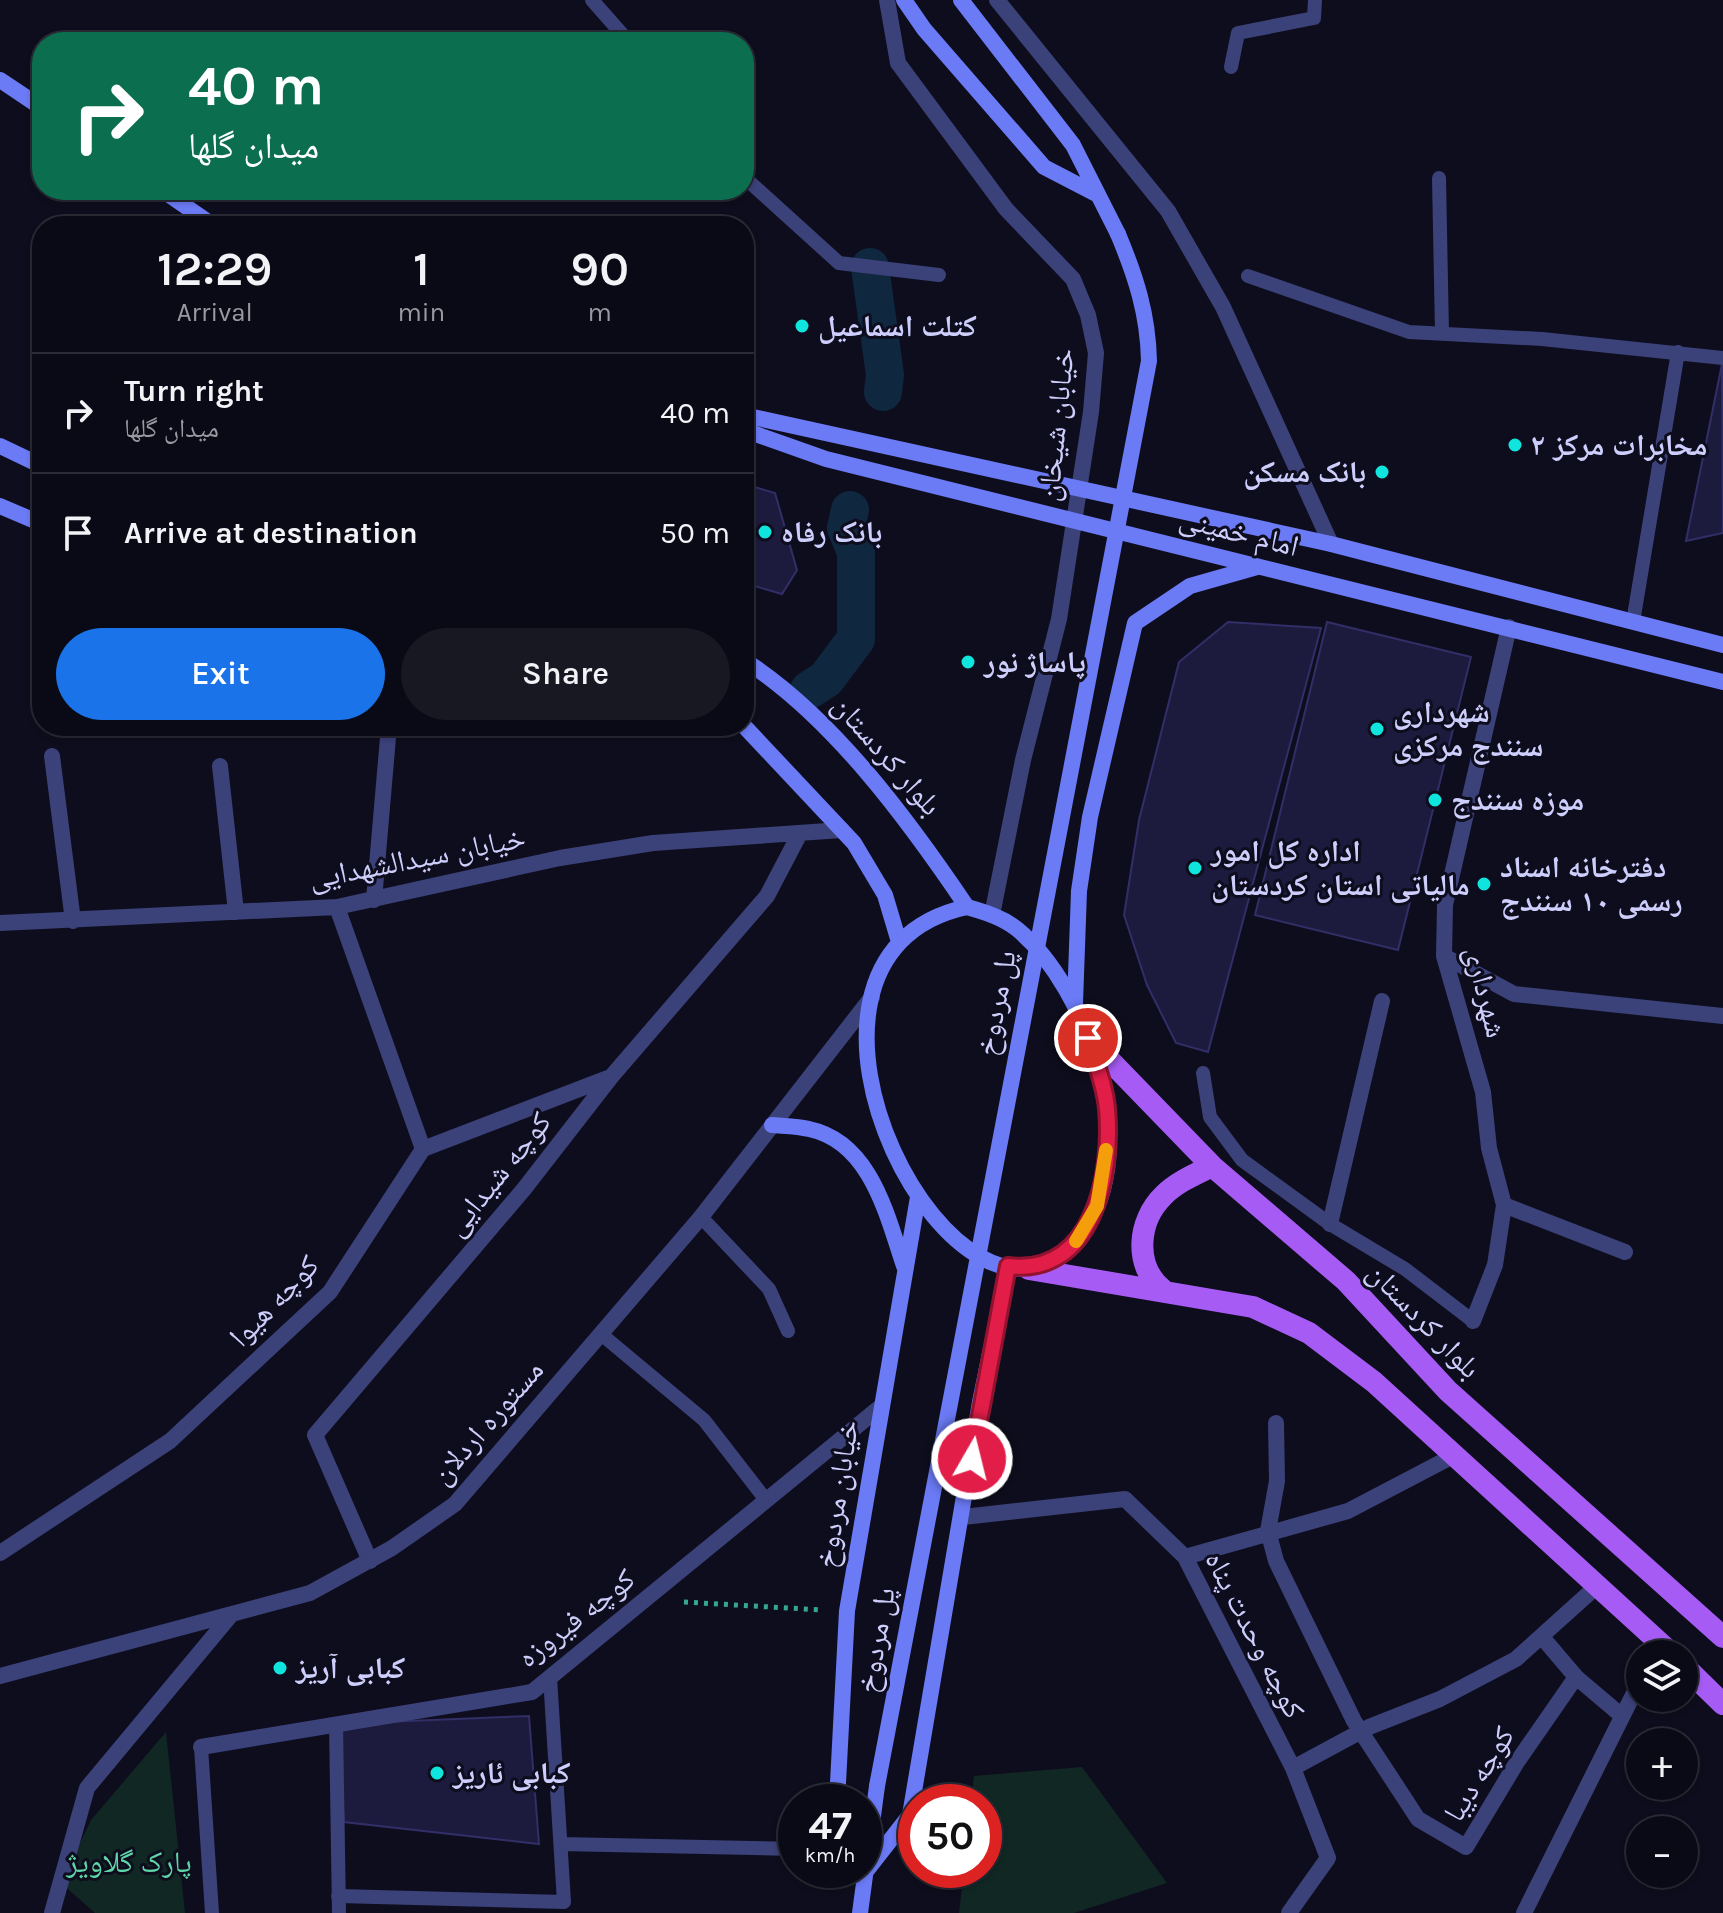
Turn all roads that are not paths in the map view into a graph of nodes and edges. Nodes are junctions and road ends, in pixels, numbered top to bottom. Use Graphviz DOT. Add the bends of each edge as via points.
graph roads {
  1 [pos="592,0"];
  2 [pos="887,0"];
  3 [pos="904,0"];
  4 [pos="961,0"];
  5 [pos="997,0"];
  6 [pos="1315,0"];
  7 [pos="620,32"];
  8 [pos="1231,67"];
  9 [pos="0,80"];
  10 [pos="32,101"];
  11 [pos="1439,178"];
  12 [pos="754,186"];
  13 [pos="1098,195"];
  14 [pos="176,200"];
  15 [pos="200,216"];
  16 [pos="939,275"];
  17 [pos="1248,276"];
  18 [pos="1442,333"];
  19 [pos="1678,352"];
  20 [pos="1723,358"];
  21 [pos="754,417"];
  22 [pos="754,434"];
  23 [pos="0,446"];
  24 [pos="32,461"];
  25 [pos="1079,488"];
  26 [pos="0,506"];
  27 [pos="32,520"];
  28 [pos="1074,520"];
  29 [pos="1331,544"];
  30 [pos="1259,566"];
  31 [pos="1633,622"];
  32 [pos="1509,627"];
  33 [pos="1723,645"];
  34 [pos="754,667"];
  35 [pos="1723,682"];
  36 [pos="388,736"];
  37 [pos="753,736"];
  38 [pos="52,756"];
  39 [pos="220,766"];
  40 [pos="842,830"];
  41 [pos="799,835"];
  42 [pos="374,900"];
  43 [pos="337,907"];
  44 [pos="967,907"];
  45 [pos="236,912"];
  46 [pos="992,915"];
  47 [pos="73,921"];
  48 [pos="0,923"];
  49 [pos="899,942"];
  50 [pos="1444,956"];
  51 [pos="872,997"];
  52 [pos="1382,1001"];
  53 [pos="1075,1003"];
  54 [pos="1723,1016"];
  55 [pos="1088,1038"];
  56 [pos="1203,1073"];
  57 [pos="611,1077"];
  58 [pos="772,1125"];
  59 [pos="423,1149"];
  60 [pos="1212,1166"];
  61 [pos="918,1197"];
  62 [pos="1504,1205"];
  63 [pos="701,1217"];
  64 [pos="1330,1224"];
  65 [pos="1625,1252"];
  66 [pos="1019,1267"];
  67 [pos="904,1268"];
  68 [pos="1162,1289"];
  69 [pos="1473,1321"];
  70 [pos="788,1331"];
  71 [pos="601,1334"];
  72 [pos="879,1408"];
  73 [pos="1276,1423"];
  74 [pos="1453,1456"];
  75 [pos="766,1500"];
  76 [pos="963,1517"];
  77 [pos="1268,1531"];
  78 [pos="0,1553"];
  79 [pos="1185,1557"];
  80 [pos="370,1561"];
  81 [pos="1597,1586"];
  82 [pos="231,1615"];
  83 [pos="1542,1637"];
  84 [pos="1723,1637"];
  85 [pos="1652,1640"];
  86 [pos="0,1676"];
  87 [pos="550,1677"];
  88 [pos="1576,1677"];
  89 [pos="1698,1680"];
  90 [pos="1723,1704"];
  91 [pos="1626,1708"];
  92 [pos="1622,1716"];
  93 [pos="336,1724"];
  94 [pos="1361,1732"];
  95 [pos="201,1747"];
  96 [pos="1293,1768"];
  97 [pos="838,1784"];
  98 [pos="877,1784"];
  99 [pos="561,1844"];
  100 [pos="882,1848"];
  101 [pos="778,1849"];
  102 [pos="861,1888"];
  103 [pos="338,1896"];
  104 [pos="52,1913"];
  105 [pos="212,1913"];
  106 [pos="339,1913"];
  107 [pos="860,1913"];
  108 [pos="1289,1913"];
  109 [pos="1524,1913"];
  1 -- 7 [label="lane"];
  2 -- 25 [label="street, خیابان شیخان" via="898,63 1006,209 1073,279 1088,315 1096,353"];
  3 -- 13 [label="main road" via="1044,167"];
  4 -- 13 [label="main road, پل مردوخ" via="1073,145"];
  5 -- 29 [label="street" via="1168,211 1223,307"];
  6 -- 8 [label="lane" via="1314,18 1238,33"];
  9 -- 10 [label="main road"];
  11 -- 18 [label="lane"];
  12 -- 16 [label="lane" via="839,263"];
  13 -- 98 [label="main road, پل مردوخ, bridge" via="1141,292 1149,361"];
  14 -- 15 [label="main road"];
  17 -- 18 [label="lane" via="1409,332"];
  18 -- 19 [label="lane"];
  19 -- 20 [label="lane"];
  19 -- 31 [label="lane"];
  21 -- 25 [label="main road, امام خمینی"];
  22 -- 28 [label="main road, امام خمینی" via="826,459"];
  23 -- 24 [label="main road"];
  25 -- 28 [label="street, خیابان شیخان"];
  25 -- 29 [label="main road, امام خمینی"];
  26 -- 27 [label="main road"];
  28 -- 30 [label="main road, امام خمینی"];
  28 -- 46 [label="street, خیابان شیخان" via="1059,619"];
  29 -- 31 [label="main road, امام خمینی"];
  30 -- 32 [label="main road, امام خمینی"];
  30 -- 53 [label="main road" via="1190,586 1135,623 1090,817 1079,891"];
  31 -- 33 [label="main road, امام خمینی"];
  32 -- 35 [label="main road, امام خمینی"];
  32 -- 50 [label="street, شهرداری" via="1445,905"];
  34 -- 44 [label="main road, بلوار کردستان" via="794,695 910,822"];
  36 -- 42 [label="street"];
  37 -- 40 [label="main road"];
  38 -- 47 [label="street"];
  39 -- 45 [label="street"];
  40 -- 41 [label="street, خیابان سیدالشهدایی"];
  40 -- 49 [label="main road" via="885,895"];
  41 -- 42 [label="street, خیابان سیدالشهدایی" via="653,843"];
  41 -- 57 [label="street, کوچه شیدایی" via="767,896"];
  42 -- 43 [label="street, خیابان سیدالشهدایی"];
  43 -- 45 [label="street, خیابان سیدالشهدایی"];
  43 -- 59 [label="street"];
  44 -- 46 [label="main road"];
  44 -- 49 [label="main road" via="928,918"];
  45 -- 47 [label="street, خیابان سیدالشهدایی"];
  46 -- 53 [label="main road" via="1037,950"];
  47 -- 48 [label="street, خیابان سیدالشهدایی"];
  49 -- 51 [label="main road"];
  50 -- 54 [label="street" via="1514,994"];
  50 -- 62 [label="street, شهرداری" via="1483,1092 1489,1148"];
  51 -- 58 [label="street, مستوره اردلان"];
  51 -- 61 [label="main road" via="868,1057 876,1100 900,1170"];
  52 -- 64 [label="street"];
  53 -- 55 [label="main road"];
  55 -- 60 [label="main road, بلوار کردستان"];
  55 -- 66 [label="main road" via="1107,1108 1097,1206 1068,1250 1049,1262"];
  56 -- 64 [label="lane" via="1210,1117 1242,1160"];
  57 -- 59 [label="street"];
  57 -- 80 [label="street, کوچه شیدایی" via="524,1189 315,1435"];
  58 -- 63 [label="street, مستوره اردلان"];
  58 -- 67 [label="main road" via="811,1129 845,1147 866,1169"];
  59 -- 78 [label="street, کوچه هیوا" via="330,1292 170,1441"];
  60 -- 68 [label="main road" via="1163,1196 1150,1214 1143,1257 1149,1278"];
  60 -- 84 [label="main road, بلوار کردستان" via="1346,1281 1448,1391"];
  61 -- 66 [label="main road" via="960,1246 982,1260"];
  61 -- 67 [label="main road, خیابان مردوخ"];
  62 -- 65 [label="street"];
  62 -- 69 [label="street, شهرداری" via="1495,1265"];
  63 -- 70 [label="lane" via="769,1289"];
  63 -- 71 [label="street, مستوره اردلان"];
  64 -- 69 [label="lane" via="1405,1269"];
  66 -- 68 [label="main road"];
  66 -- 76 [label="main road" via="980,1402"];
  67 -- 72 [label="main road, خیابان مردوخ"];
  68 -- 74 [label="main road" via="1253,1307 1309,1333 1374,1382"];
  71 -- 75 [label="lane" via="704,1420"];
  71 -- 80 [label="street, مستوره اردلان" via="455,1504"];
  72 -- 75 [label="street, کوچه فیروزه"];
  72 -- 97 [label="main road, خیابان مردوخ" via="847,1611"];
  73 -- 77 [label="street" via="1277,1481"];
  74 -- 77 [label="street" via="1348,1511"];
  74 -- 81 [label="main road"];
  75 -- 87 [label="street, کوچه فیروزه"];
  76 -- 79 [label="street, کوچه وحدت پناه" via="1125,1499"];
  76 -- 100 [label="main road" via="910,1815"];
  77 -- 79 [label="street"];
  77 -- 94 [label="street" via="1276,1561"];
  79 -- 96 [label="street, کوچه وحدت پناه"];
  80 -- 82 [label="street, مستوره اردلان" via="310,1593"];
  81 -- 83 [label="street"];
  81 -- 85 [label="main road"];
  82 -- 86 [label="street, مستوره اردلان"];
  82 -- 104 [label="street" via="87,1788"];
  83 -- 88 [label="street"];
  83 -- 94 [label="street" via="1516,1659 1440,1699"];
  87 -- 93 [label="street, کوچه فیروزه" via="532,1692"];
  87 -- 99 [label="lane"];
  88 -- 92 [label="street"];
  88 -- 94 [label="street, کوچه دیبا" via="1466,1847 1418,1819"];
  89 -- 90 [label="main road"];
  91 -- 92 [label="street"];
  92 -- 109 [label="street"];
  93 -- 95 [label="street, کوچه فیروزه"];
  93 -- 103 [label="lane"];
  94 -- 96 [label="street"];
  95 -- 105 [label="lane"];
  96 -- 108 [label="street, کوچه وحدت پناه" via="1328,1858"];
  99 -- 101 [label="lane"];
  99 -- 103 [label="lane" via="564,1902"];
  102 -- 107 [label="main road, پل مردوخ"];
  103 -- 106 [label="lane"];
}
